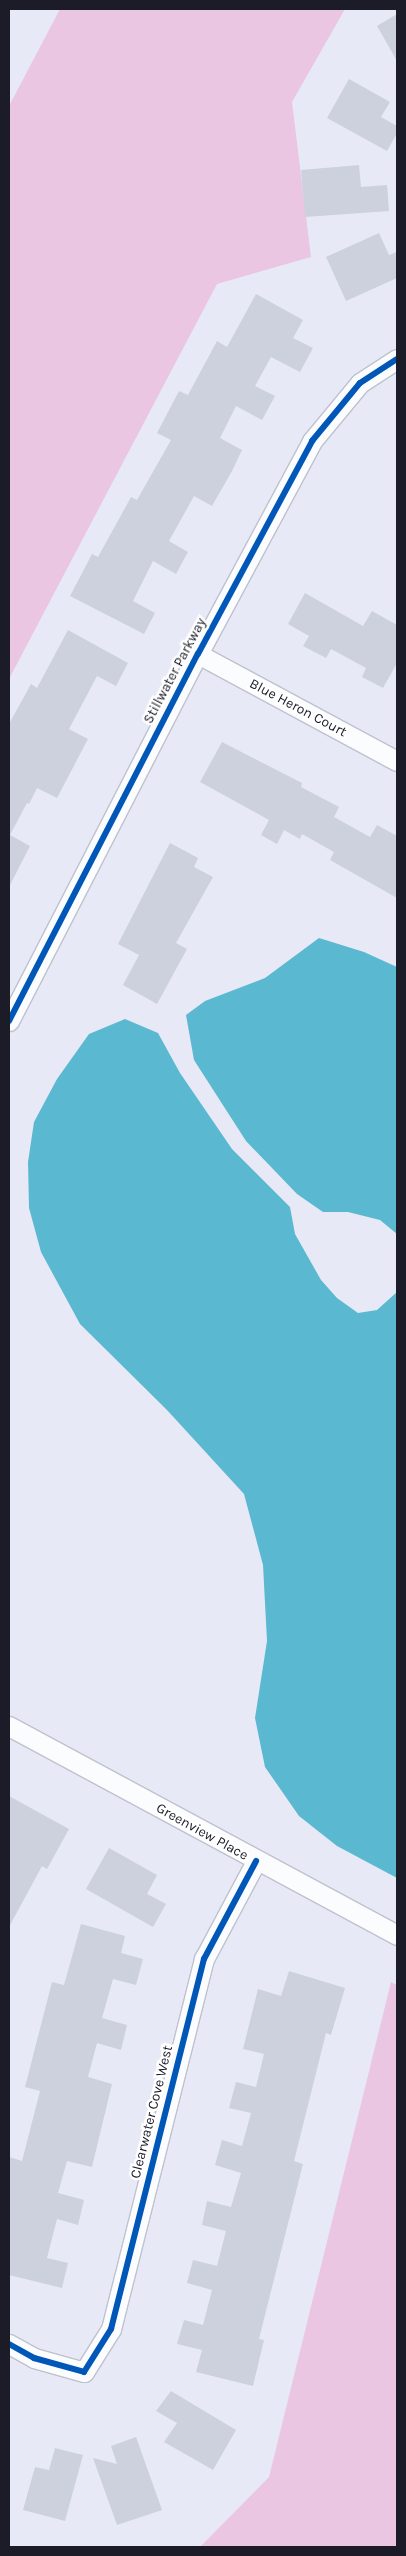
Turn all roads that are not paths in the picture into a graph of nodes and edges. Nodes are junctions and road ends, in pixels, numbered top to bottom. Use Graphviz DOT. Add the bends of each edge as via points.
graph roads {
  1 [pos="397,359"];
  2 [pos="198,654"];
  3 [pos="397,761"];
  4 [pos="9,1021"];
  5 [pos="9,1726"];
  6 [pos="256,1861"];
  7 [pos="397,1935"];
  8 [pos="9,2344"];
  1 -- 2 [label="street, Stillwater Parkway" via="360,383 312,442"];
  2 -- 3 [label="street, Blue Heron Court"];
  2 -- 4 [label="street, Stillwater Parkway"];
  5 -- 6 [label="street, Greenview Place"];
  6 -- 7 [label="street, Greenview Place"];
  6 -- 8 [label="street, Clearwater Cove West" via="204,1959 111,2329 84,2372 34,2358"];
}
